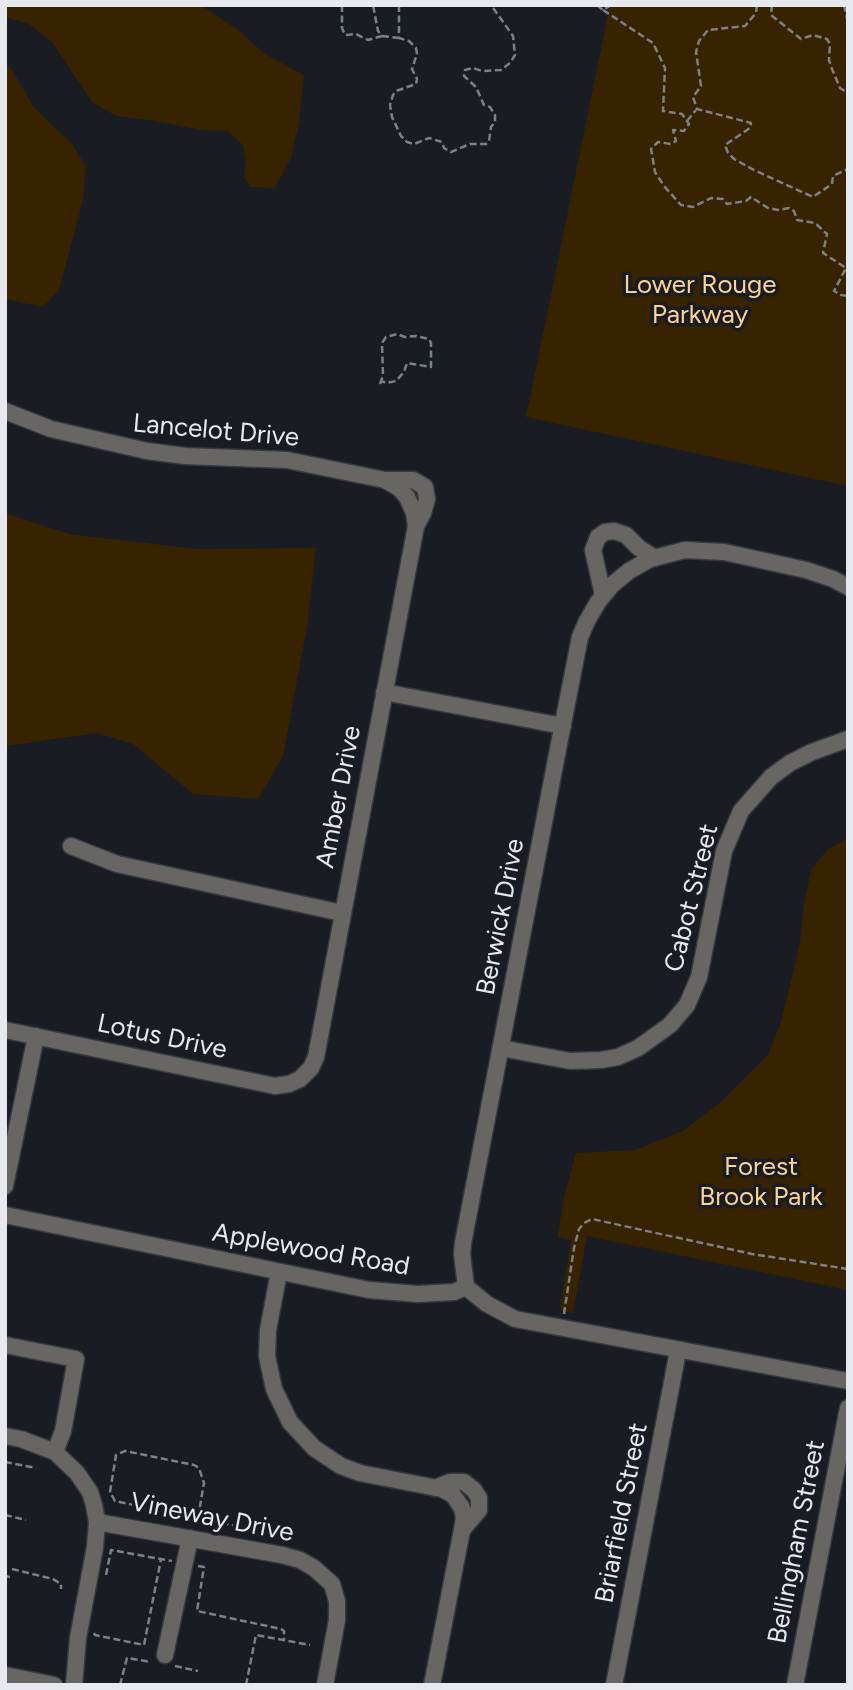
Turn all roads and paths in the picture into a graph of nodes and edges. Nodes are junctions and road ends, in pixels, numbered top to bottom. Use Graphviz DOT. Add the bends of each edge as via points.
graph roads {
  1 [pos="342,5"];
  2 [pos="373,5"];
  3 [pos="399,5"];
  4 [pos="491,5"];
  5 [pos="597,5"];
  6 [pos="611,5"];
  7 [pos="757,5"];
  8 [pos="772,5"];
  9 [pos="844,5"];
  10 [pos="603,10"];
  11 [pos="848,23"];
  12 [pos="382,36"];
  13 [pos="399,38"];
  14 [pos="848,93"];
  15 [pos="697,109"];
  16 [pos="687,121"];
  17 [pos="848,169"];
  18 [pos="848,296"];
  19 [pos="380,383"];
  20 [pos="5,411"];
  21 [pos="385,480"];
  22 [pos="425,487"];
  23 [pos="409,500"];
  24 [pos="416,526"];
  25 [pos="655,558"];
  26 [pos="848,587"];
  27 [pos="603,595"];
  28 [pos="384,692"];
  29 [pos="563,726"];
  30 [pos="848,739"];
  31 [pos="71,846"];
  32 [pos="342,913"];
  33 [pos="5,1030"];
  34 [pos="36,1036"];
  35 [pos="501,1048"];
  36 [pos="306,1074"];
  37 [pos="5,1186"];
  38 [pos="5,1215"];
  39 [pos="848,1269"];
  40 [pos="279,1272"];
  41 [pos="466,1287"];
  42 [pos="563,1321"];
  43 [pos="5,1345"];
  44 [pos="678,1350"];
  45 [pos="848,1381"];
  46 [pos="848,1408"];
  47 [pos="5,1436"];
  48 [pos="55,1452"];
  49 [pos="5,1462"];
  50 [pos="36,1468"];
  51 [pos="5,1515"];
  52 [pos="198,1518"];
  53 [pos="26,1520"];
  54 [pos="97,1522"];
  55 [pos="256,1530"];
  56 [pos="190,1538"];
  57 [pos="161,1559"];
  58 [pos="175,1562"];
  59 [pos="189,1564"];
  60 [pos="12,1569"];
  61 [pos="5,1576"];
  62 [pos="10,1577"];
  63 [pos="104,1586"];
  64 [pos="61,1588"];
  65 [pos="94,1633"];
  66 [pos="284,1640"];
  67 [pos="310,1645"];
  68 [pos="164,1661"];
  69 [pos="198,1671"];
  70 [pos="5,1675"];
  71 [pos="54,1685"];
  72 [pos="74,1685"];
  73 [pos="120,1685"];
  74 [pos="246,1685"];
  75 [pos="325,1685"];
  76 [pos="432,1685"];
  77 [pos="614,1685"];
  78 [pos="795,1685"];
  1 -- 12 [label="path" via="345,35 368,40"];
  2 -- 12 [label="path"];
  3 -- 13 [label="path"];
  4 -- 13 [label="path" via="515,45 510,64 501,71 468,68 464,72 495,115 486,144 470,144 451,152 442,142 429,138 414,144 401,136 390,105 396,91 416,84 412,69 417,54 412,43"];
  5 -- 10 [label="path"];
  6 -- 10 [label="path"];
  7 -- 15 [label="path" via="745,26 708,30 699,41 701,86 693,97"];
  8 -- 14 [label="path" via="771,15 801,39 813,35 827,39 831,69 840,88"];
  9 -- 11 [label="path"];
  10 -- 16 [label="path" via="653,43 665,68 663,111 682,114"];
  12 -- 13 [label="path"];
  15 -- 16 [label="path"];
  15 -- 17 [label="path" via="751,123 725,145 728,153 813,197 832,184 833,176"];
  16 -- 18 [label="path" via="684,131 673,130 676,141 658,142 651,149 654,172 681,205 693,207 711,198 723,198 727,204 751,197 768,208 789,208 797,220 816,223 827,234 823,253 846,268 834,291"];
  19 -- 19 [label="path" via="386,337 429,339 430,367 407,363 396,381"];
  20 -- 21 [label="street, Lancelot Drive" via="51,429 147,452 287,460"];
  21 -- 22 [label="street, Lancelot Drive" via="413,480"];
  21 -- 23 [label="street, Lancelot Drive"];
  22 -- 24 [label="street, Amber Drive" via="424,513"];
  23 -- 24 [label="street, Amber Drive"];
  24 -- 28 [label="street, Amber Drive"];
  25 -- 26 [label="street, Berwick Drive" via="685,550 724,552 806,570"];
  25 -- 27 [label="street, Berwick Drive" via="629,571"];
  25 -- 27 [label="street" via="626,535 605,531 593,550"];
  27 -- 29 [label="street, Berwick Drive" via="580,637"];
  28 -- 29 [label="street"];
  28 -- 32 [label="street, Amber Drive"];
  29 -- 35 [label="street, Berwick Drive"];
  30 -- 35 [label="street, Cabot Street" via="790,763 741,811 724,851 699,977 687,1005 670,1026 638,1048 601,1060 570,1061"];
  31 -- 32 [label="street" via="117,864"];
  32 -- 36 [label="street, Amber Drive" via="316,1057"];
  33 -- 34 [label="street, Lotus Drive"];
  34 -- 36 [label="street, Lotus Drive" via="275,1086"];
  34 -- 37 [label="street"];
  35 -- 41 [label="street, Berwick Drive" via="463,1243"];
  38 -- 40 [label="street, Applewood Road"];
  39 -- 42 [label="path" via="752,1254 592,1219 579,1228"];
  40 -- 41 [label="street, Applewood Road" via="394,1293 435,1294"];
  40 -- 76 [label="street" via="267,1356 274,1389 290,1422 314,1448 341,1466 446,1491 458,1501 464,1518"];
  41 -- 44 [label="street" via="515,1319"];
  43 -- 48 [label="street" via="76,1359"];
  44 -- 45 [label="street"];
  44 -- 77 [label="street, Briarfield Street"];
  46 -- 78 [label="street, Bellingham Street"];
  47 -- 48 [label="street"];
  48 -- 54 [label="street" via="90,1492"];
  49 -- 50 [label="path"];
  51 -- 53 [label="path"];
  52 -- 52 [label="path" via="115,1501 110,1492 116,1455 125,1451 199,1468 204,1483"];
  52 -- 55 [label="path"];
  54 -- 56 [label="street, Vineway Drive"];
  54 -- 72 [label="street"];
  56 -- 68 [label="street"];
  56 -- 75 [label="street, Vineway Drive" via="300,1560 325,1576 335,1593 337,1620"];
  57 -- 58 [label="path"];
  57 -- 63 [label="path" via="111,1550"];
  57 -- 65 [label="path" via="144,1645"];
  59 -- 66 [label="path" via="204,1567 197,1611 281,1629"];
  60 -- 64 [label="path" via="53,1579"];
  61 -- 62 [label="path"];
  66 -- 67 [label="path"];
  66 -- 74 [label="path" via="256,1635"];
  68 -- 69 [label="path"];
  68 -- 73 [label="path" via="127,1658"];
  70 -- 71 [label="street"];
}
